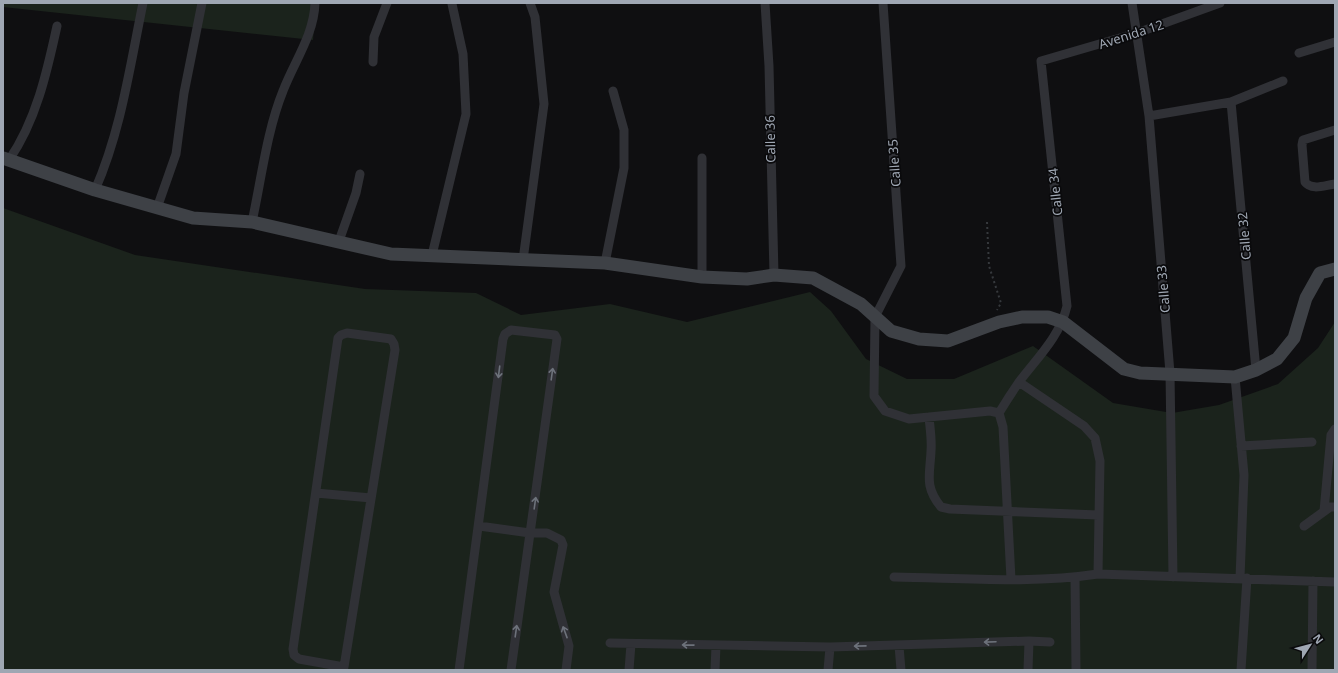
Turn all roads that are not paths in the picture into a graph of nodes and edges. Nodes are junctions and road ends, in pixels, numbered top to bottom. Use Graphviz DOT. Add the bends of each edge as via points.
graph roads {
  1 [pos="143,3"];
  2 [pos="202,3"];
  3 [pos="316,3"];
  4 [pos="387,3"];
  5 [pos="530,3"];
  6 [pos="765,3"];
  7 [pos="883,3"];
  8 [pos="1132,3"];
  9 [pos="1220,3"];
  10 [pos="452,4"];
  11 [pos="57,26"];
  12 [pos="1137,33"];
  13 [pos="1335,42"];
  14 [pos="1299,53"];
  15 [pos="1041,61"];
  16 [pos="373,62"];
  17 [pos="1283,81"];
  18 [pos="613,92"];
  19 [pos="1231,102"];
  20 [pos="1149,116"];
  21 [pos="1335,130"];
  22 [pos="702,158"];
  23 [pos="6,159"];
  24 [pos="360,174"];
  25 [pos="1335,184"];
  26 [pos="95,190"];
  27 [pos="157,208"];
  28 [pos="252,222"];
  29 [pos="339,241"];
  30 [pos="432,255"];
  31 [pos="523,260"];
  32 [pos="605,263"];
  33 [pos="1335,269"];
  34 [pos="774,275"];
  35 [pos="702,276"];
  36 [pos="875,317"];
  37 [pos="1063,322"];
  38 [pos="1256,370"];
  39 [pos="1170,373"];
  40 [pos="1235,377"];
  41 [pos="1019,382"];
  42 [pos="999,413"];
  43 [pos="929,417"];
  44 [pos="1335,429"];
  45 [pos="1312,442"];
  46 [pos="1241,446"];
  47 [pos="316,493"];
  48 [pos="371,498"];
  49 [pos="1335,507"];
  50 [pos="1324,511"];
  51 [pos="1008,512"];
  52 [pos="1098,515"];
  53 [pos="479,526"];
  54 [pos="1304,526"];
  55 [pos="530,533"];
  56 [pos="1098,574"];
  57 [pos="894,577"];
  58 [pos="1074,577"];
  59 [pos="1173,577"];
  60 [pos="1011,578"];
  61 [pos="1244,578"];
  62 [pos="1313,581"];
  63 [pos="1335,582"];
  64 [pos="1029,641"];
  65 [pos="1050,642"];
  66 [pos="610,643"];
  67 [pos="631,644"];
  68 [pos="716,645"];
  69 [pos="899,646"];
  70 [pos="830,647"];
  71 [pos="343,668"];
  72 [pos="459,670"];
  73 [pos="511,670"];
  74 [pos="566,670"];
  75 [pos="629,670"];
  76 [pos="715,670"];
  77 [pos="828,670"];
  78 [pos="901,670"];
  79 [pos="1028,670"];
  80 [pos="1076,670"];
  81 [pos="1241,670"];
  82 [pos="1312,670"];
  1 -- 26 [label="street" via="118,125"];
  2 -- 27 [label="street" via="184,93 176,154"];
  3 -- 28 [label="street" via="315,14 302,52 277,109"];
  4 -- 16 [label="street" via="374,36"];
  5 -- 31 [label="street" via="535,17 544,104"];
  6 -- 34 [label="street, Calle 36"];
  7 -- 36 [label="street, Calle 35" via="901,266"];
  8 -- 12 [label="street, Calle 33"];
  9 -- 12 [label="street, Avenida 12"];
  10 -- 30 [label="street" via="463,54 466,114"];
  11 -- 23 [label="street" via="46,77 34,111"];
  12 -- 15 [label="street, Avenida 12"];
  12 -- 20 [label="street, Calle 33"];
  13 -- 14 [label="street"];
  15 -- 37 [label="street, Calle 34" via="1067,306"];
  17 -- 19 [label="street"];
  18 -- 32 [label="street" via="624,130 624,168"];
  19 -- 20 [label="street"];
  19 -- 38 [label="street, Calle 32"];
  20 -- 39 [label="street, Calle 33"];
  21 -- 25 [label="street" via="1303,140 1302,144 1305,182 1308,186"];
  22 -- 35 [label="street"];
  23 -- 26 [label="street"];
  24 -- 29 [label="street" via="356,194"];
  26 -- 27 [label="street"];
  27 -- 28 [label="street" via="193,218"];
  28 -- 29 [label="street"];
  29 -- 30 [label="street" via="391,254"];
  30 -- 31 [label="street"];
  31 -- 32 [label="street"];
  32 -- 35 [label="street"];
  33 -- 38 [label="street" via="1320,273 1306,298 1294,338 1277,359"];
  34 -- 35 [label="street" via="747,279"];
  34 -- 36 [label="street" via="813,278 861,304"];
  36 -- 37 [label="street" via="891,331 919,339 948,341 999,322 1022,317 1048,317"];
  36 -- 43 [label="street" via="874,396 885,411 909,419"];
  37 -- 39 [label="street" via="1124,369 1140,374"];
  37 -- 41 [label="street" via="1044,352"];
  38 -- 40 [label="street"];
  39 -- 40 [label="street"];
  39 -- 59 [label="street, Calle 33"];
  40 -- 46 [label="street"];
  41 -- 42 [label="street"];
  41 -- 52 [label="street" via="1084,426 1094,438 1100,461"];
  42 -- 43 [label="street" via="990,411"];
  42 -- 51 [label="street" via="1003,427"];
  43 -- 51 [label="street" via="932,450 928,478 931,490 941,507"];
  44 -- 50 [label="street" via="1331,435"];
  45 -- 46 [label="street"];
  46 -- 61 [label="street" via="1244,475"];
  47 -- 48 [label="street"];
  47 -- 48 [label="street" via="338,338 347,333 390,339 395,350"];
  47 -- 71 [label="street" via="292,649 299,659"];
  48 -- 71 [label="street"];
  49 -- 50 [label="street"];
  50 -- 54 [label="street"];
  51 -- 52 [label="street"];
  51 -- 60 [label="street"];
  52 -- 56 [label="street"];
  53 -- 55 [label="street"];
  55 -- 53 [label="street, one-way" via="557,339 555,335 511,330 505,334"];
  53 -- 72 [label="street"];
  73 -- 55 [label="street, one-way"];
  74 -- 55 [label="street, one-way" via="569,646 554,592 563,545 556,536"];
  56 -- 58 [label="street"];
  56 -- 59 [label="street"];
  57 -- 60 [label="street"];
  58 -- 60 [label="street"];
  58 -- 80 [label="street"];
  59 -- 61 [label="street"];
  61 -- 62 [label="street"];
  61 -- 81 [label="street"];
  62 -- 63 [label="street"];
  62 -- 82 [label="street"];
  64 -- 65 [label="street"];
  64 -- 69 [label="street, one-way"];
  64 -- 79 [label="street"];
  66 -- 67 [label="street"];
  68 -- 67 [label="street, one-way"];
  67 -- 75 [label="street"];
  68 -- 70 [label="street"];
  68 -- 76 [label="street"];
  69 -- 70 [label="street, one-way"];
  69 -- 78 [label="street"];
  70 -- 77 [label="street"];
}
